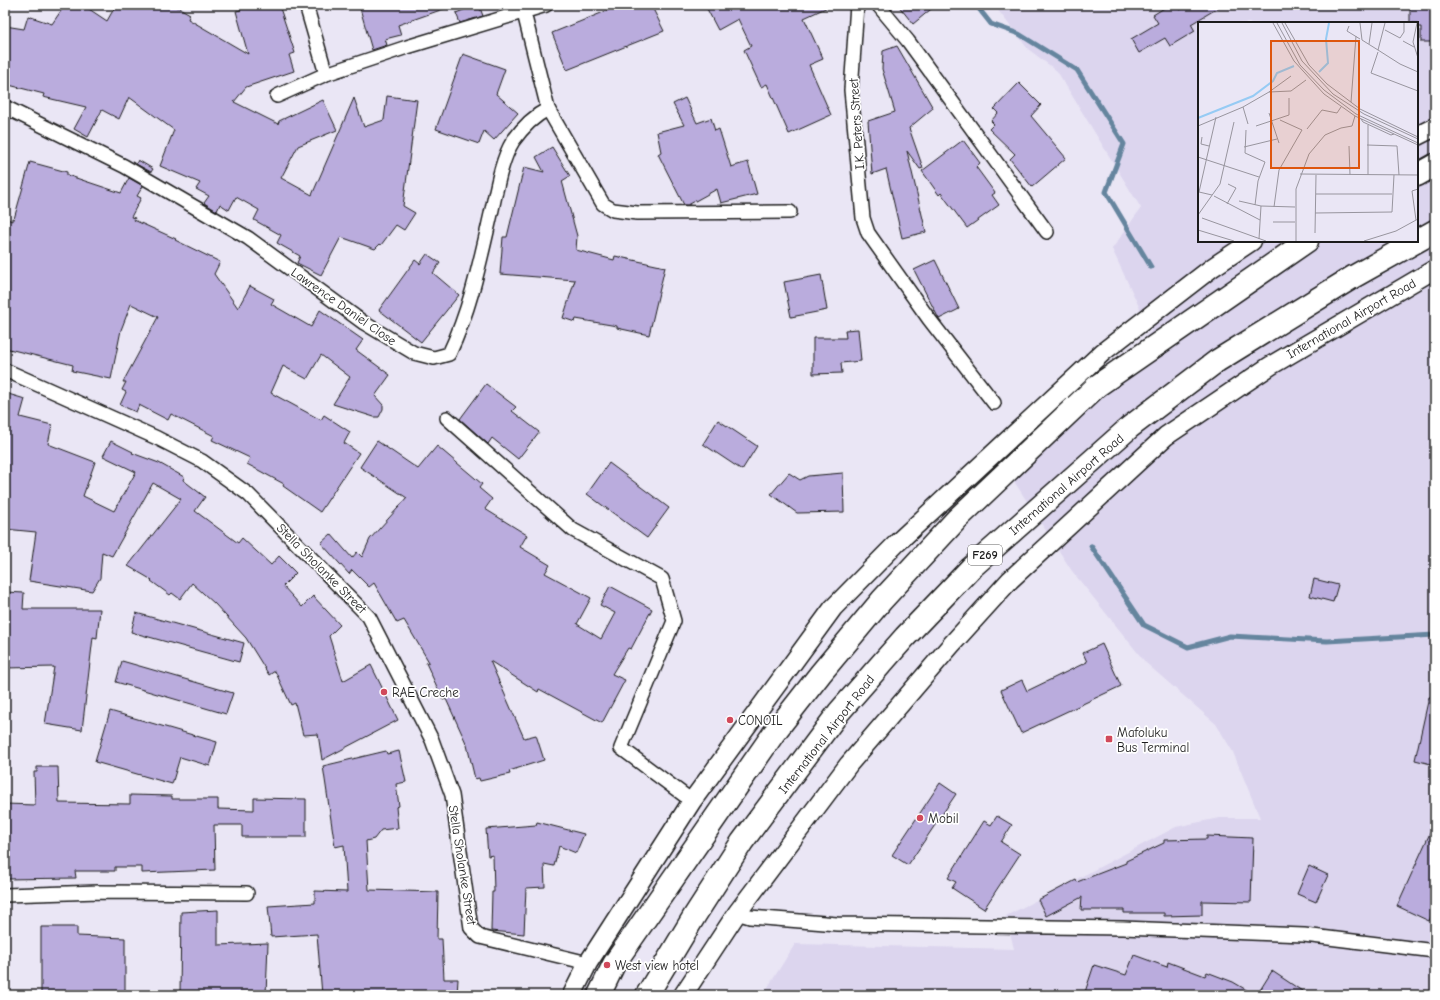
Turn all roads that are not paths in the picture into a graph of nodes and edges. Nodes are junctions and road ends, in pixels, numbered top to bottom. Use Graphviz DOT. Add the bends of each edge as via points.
graph roads {
  1 [pos="306,5"];
  2 [pos="546,5"];
  3 [pos="857,5"];
  4 [pos="878,5"];
  5 [pos="523,9"];
  6 [pos="326,74"];
  7 [pos="277,96"];
  8 [pos="5,107"];
  9 [pos="548,109"];
  10 [pos="1435,127"];
  11 [pos="1418,136"];
  12 [pos="1435,165"];
  13 [pos="1418,174"];
  14 [pos="790,212"];
  15 [pos="1435,231"];
  16 [pos="1047,232"];
  17 [pos="1418,241"];
  18 [pos="1250,242"];
  19 [pos="1306,242"];
  20 [pos="1415,242"];
  21 [pos="1435,269"];
  22 [pos="5,370"];
  23 [pos="994,403"];
  24 [pos="447,418"];
  25 [pos="692,801"];
  26 [pos="248,892"];
  27 [pos="5,895"];
  28 [pos="737,913"];
  29 [pos="1435,951"];
  30 [pos="588,963"];
  31 [pos="572,995"];
  32 [pos="599,995"];
  33 [pos="647,995"];
  34 [pos="683,995"];
  1 -- 6 [label="street"];
  2 -- 5 [label="street"];
  3 -- 23 [label="street, I.K. Peters Street" via="851,90 863,218 868,233 929,319"];
  4 -- 16 [label="street" via="908,41"];
  5 -- 6 [label="street"];
  5 -- 9 [label="street"];
  6 -- 7 [label="street"];
  8 -- 9 [label="street, Lawrence Daniel Close" via="124,166 248,238 364,323 414,353 434,358 449,354 459,332 474,284 502,170 512,142 534,116"];
  9 -- 14 [label="street" via="603,204 613,210 638,213"];
  10 -- 11 [label="main road"];
  12 -- 13 [label="highway"];
  15 -- 17 [label="highway, International Airport Road / F269"];
  18 -- 25 [label="main road" via="1213,267 1103,352 893,548 833,608"];
  19 -- 32 [label="highway" via="1097,386 957,519 882,600 774,733 614,964"];
  20 -- 33 [label="highway, International Airport Road / F269" via="1353,277 1217,361 1130,427 971,568 905,637 839,712 742,842"];
  21 -- 28 [label="main road, International Airport Road" via="1270,366 1166,436 1010,580 952,644 849,764"];
  22 -- 30 [label="street, Stella Sholanke Street" via="157,438 202,461 248,494 369,617 432,740 452,795 471,928 480,937"];
  24 -- 25 [label="street" via="573,530 662,579 674,621 621,748"];
  25 -- 30 [label="main road"];
  26 -- 27 [label="street"];
  28 -- 29 [label="street" via="750,917 837,924 1123,928 1304,934"];
  28 -- 34 [label="main road, International Airport Road"];
  30 -- 31 [label="main road"];
}
